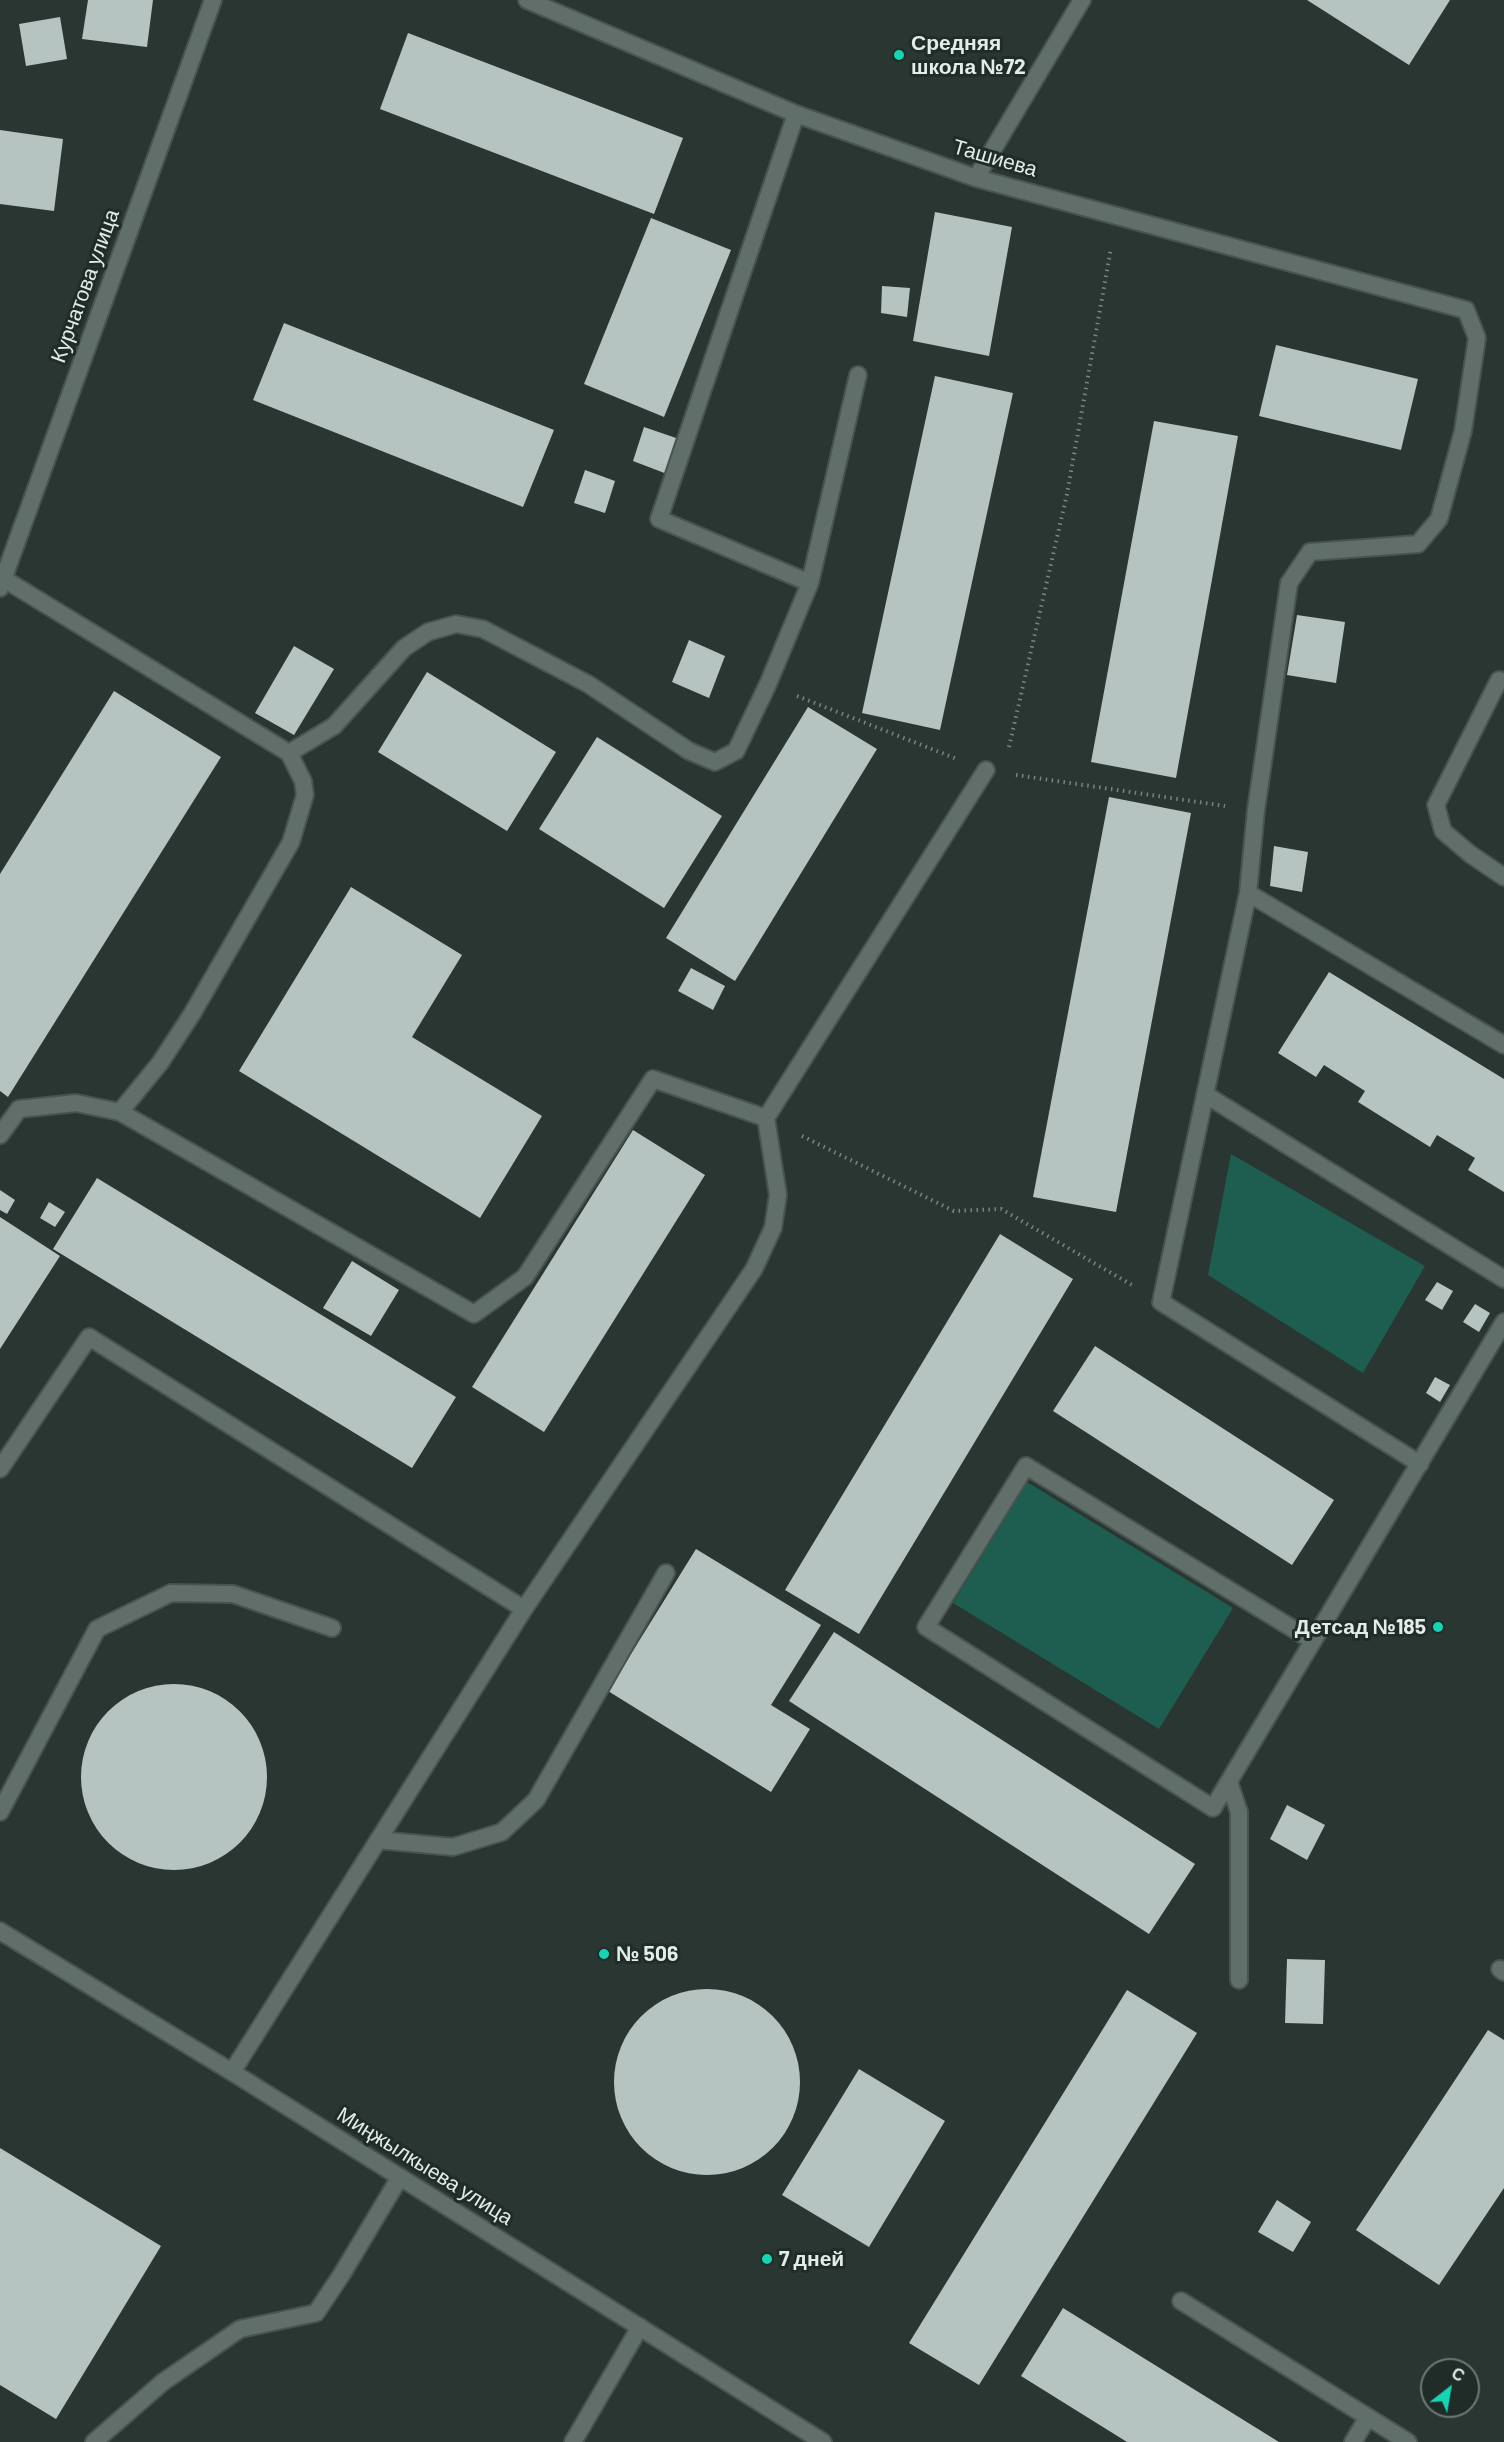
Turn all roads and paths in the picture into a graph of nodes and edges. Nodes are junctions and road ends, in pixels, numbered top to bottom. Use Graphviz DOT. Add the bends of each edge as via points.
graph roads {
  1 [pos="213,0"];
  2 [pos="527,0"];
  3 [pos="1082,0"];
  4 [pos="796,114"];
  5 [pos="976,178"];
  6 [pos="1117,215"];
  7 [pos="858,375"];
  8 [pos="2,583"];
  9 [pos="810,583"];
  10 [pos="1499,680"];
  11 [pos="289,753"];
  12 [pos="986,770"];
  13 [pos="1504,876"];
  14 [pos="1248,893"];
  15 [pos="1504,1045"];
  16 [pos="1206,1095"];
  17 [pos="20,1109"];
  18 [pos="120,1112"];
  19 [pos="0,1114"];
  20 [pos="766,1118"];
  21 [pos="0,1135"];
  22 [pos="1504,1280"];
  23 [pos="1161,1302"];
  24 [pos="1504,1322"];
  25 [pos="1420,1464"];
  26 [pos="0,1468"];
  27 [pos="666,1574"];
  28 [pos="524,1609"];
  29 [pos="333,1628"];
  30 [pos="1313,1641"];
  31 [pos="1229,1782"];
  32 [pos="0,1812"];
  33 [pos="378,1840"];
  34 [pos="0,1931"];
  35 [pos="1239,1980"];
  36 [pos="232,2072"];
  37 [pos="400,2177"];
  38 [pos="1181,2301"];
  39 [pos="640,2327"];
  40 [pos="1368,2417"];
  41 [pos="94,2442"];
  42 [pos="573,2442"];
  43 [pos="823,2442"];
  44 [pos="1353,2442"];
  45 [pos="1408,2442"];
  1 -- 8 [label="street, Курчатова улица"];
  2 -- 4 [label="street, Ташиева"];
  3 -- 5 [label="street"];
  4 -- 5 [label="street, Ташиева"];
  4 -- 9 [label="street" via="659,519"];
  5 -- 6 [label="street, Ташиева"];
  6 -- 12 [label="path" via="1067,494 1010,745 1002,759"];
  6 -- 14 [label="street, Ташиева" via="1466,310 1476,338 1463,431 1439,519 1418,544 1310,552 1288,583"];
  7 -- 9 [label="street"];
  8 -- 11 [label="street"];
  9 -- 11 [label="street" via="736,751 715,762 689,751 588,684 483,629 456,624 428,633 404,648 334,726"];
  10 -- 13 [label="street" via="1436,805 1443,831"];
  11 -- 18 [label="street" via="303,781 305,795 291,842 192,1014 160,1063"];
  12 -- 20 [label="street"];
  14 -- 15 [label="street"];
  14 -- 16 [label="street"];
  16 -- 22 [label="street"];
  16 -- 23 [label="street"];
  17 -- 18 [label="street" via="76,1103"];
  17 -- 19 [label="street"];
  17 -- 21 [label="street"];
  18 -- 20 [label="street" via="474,1314 525,1277 653,1079"];
  20 -- 23 [label="path" via="954,1211 1001,1209"];
  20 -- 28 [label="street" via="778,1195 773,1228 754,1269"];
  23 -- 25 [label="street"];
  24 -- 25 [label="street"];
  25 -- 30 [label="street"];
  26 -- 28 [label="street" via="89,1336"];
  27 -- 33 [label="street" via="536,1800 502,1832 453,1848"];
  28 -- 33 [label="street"];
  29 -- 32 [label="street" via="233,1594 171,1593 97,1629"];
  30 -- 31 [label="street"];
  30 -- 31 [label="street" via="1026,1466 926,1628 1213,1808"];
  31 -- 35 [label="street" via="1239,1812"];
  33 -- 36 [label="street"];
  34 -- 36 [label="street, Миңжылкыева улица"];
  36 -- 37 [label="street, Миңжылкыева улица"];
  37 -- 39 [label="street, Миңжылкыева улица"];
  37 -- 41 [label="street" via="316,2313 240,2329 164,2382"];
  38 -- 40 [label="street"];
  39 -- 42 [label="street"];
  39 -- 43 [label="street, Миңжылкыева улица"];
  40 -- 44 [label="street"];
  40 -- 45 [label="street"];
}
